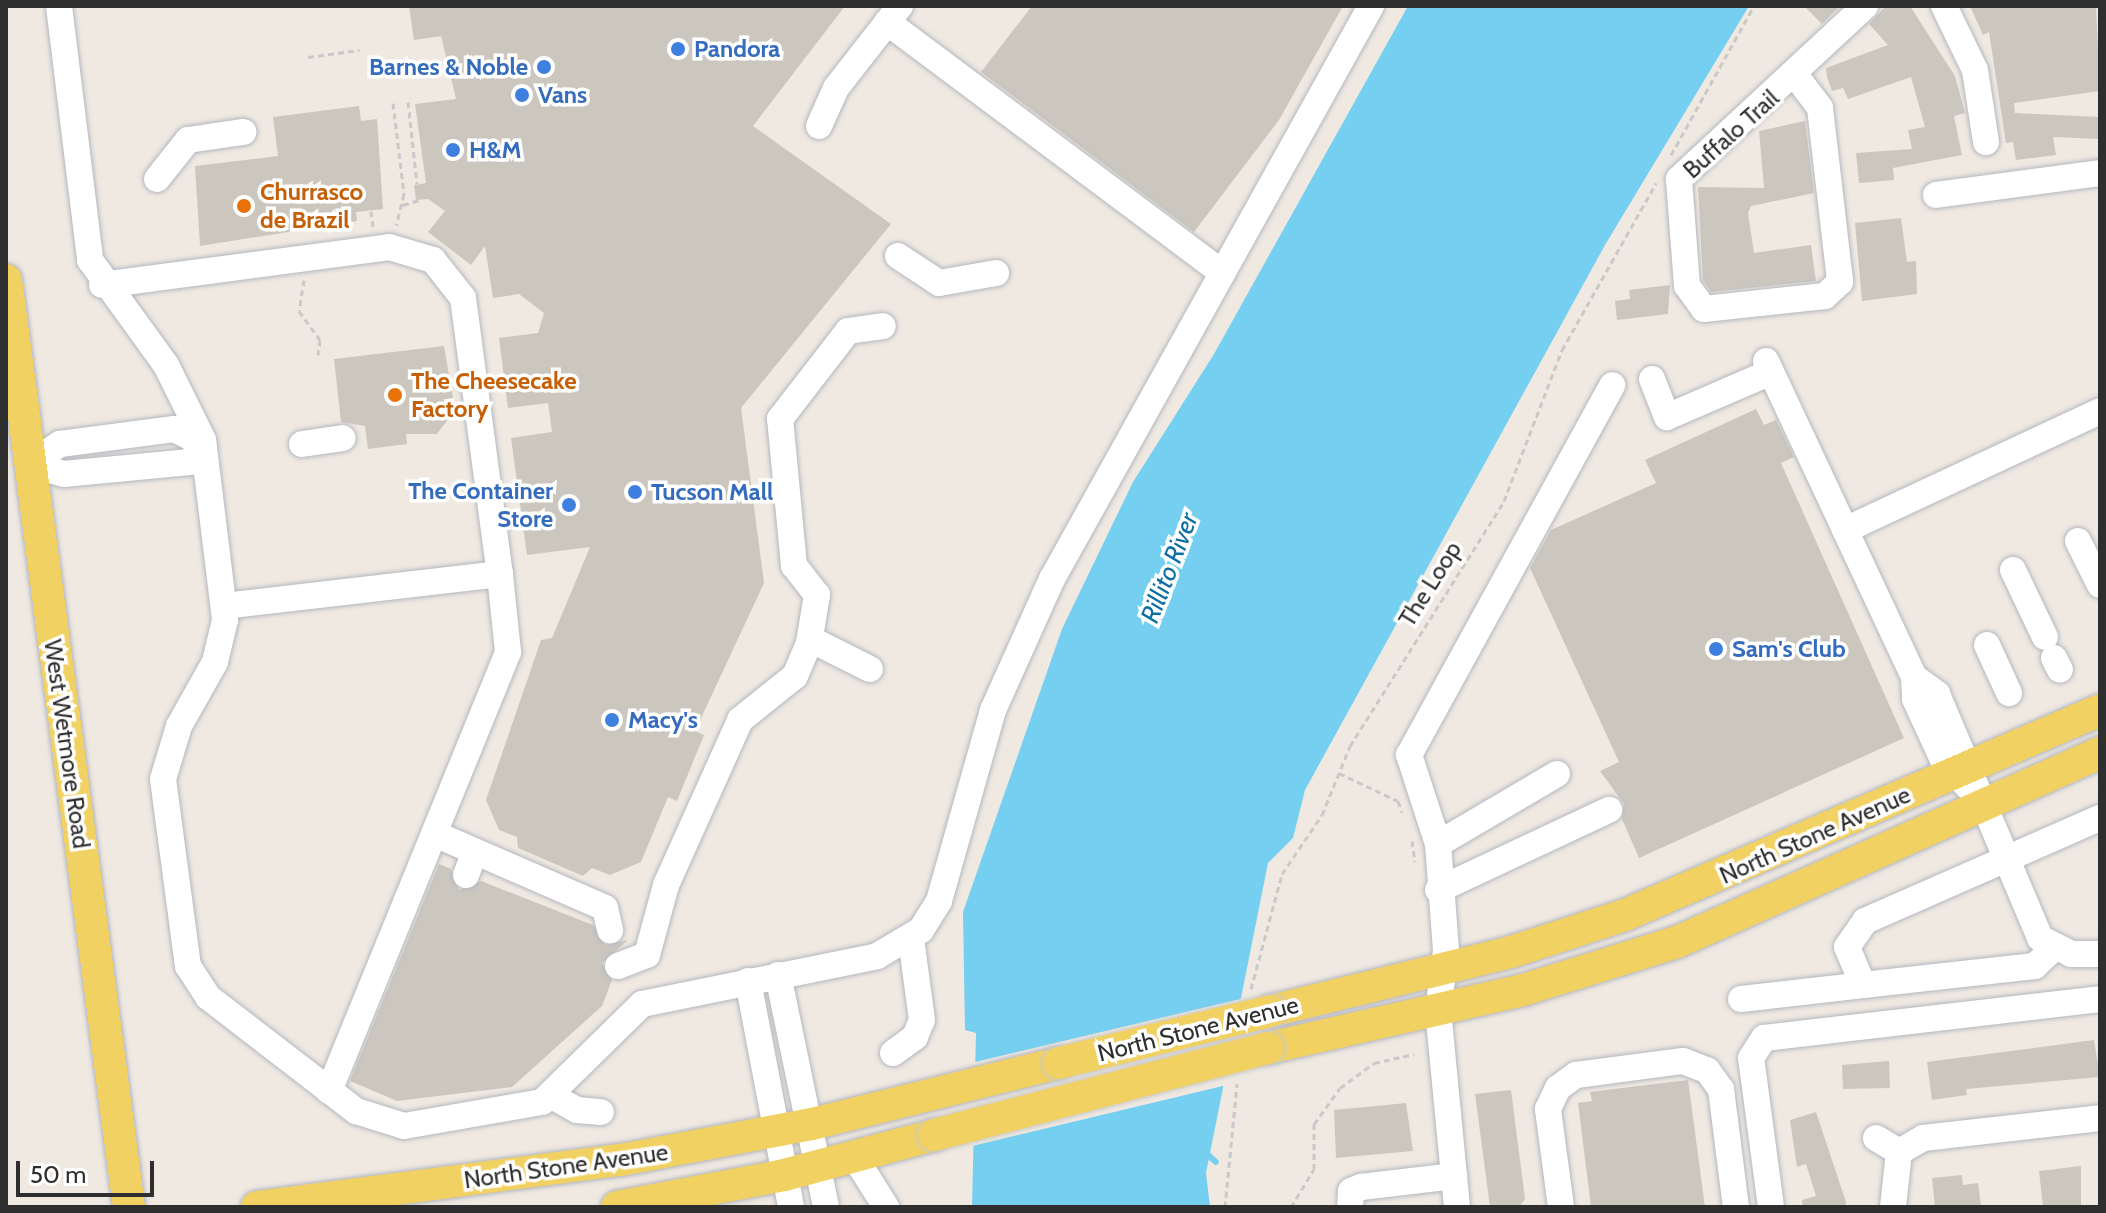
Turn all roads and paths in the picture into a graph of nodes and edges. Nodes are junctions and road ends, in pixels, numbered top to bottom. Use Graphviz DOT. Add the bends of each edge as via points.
graph roads {
  1 [pos="59,6"];
  2 [pos="1371,6"];
  3 [pos="1754,6"];
  4 [pos="1865,6"];
  5 [pos="1944,6"];
  6 [pos="894,14"];
  7 [pos="360,50"];
  8 [pos="308,57"];
  9 [pos="1796,76"];
  10 [pos="408,102"];
  11 [pos="393,103"];
  12 [pos="819,126"];
  13 [pos="243,132"];
  14 [pos="1986,142"];
  15 [pos="2100,173"];
  16 [pos="157,179"];
  17 [pos="417,184"];
  18 [pos="1936,195"];
  19 [pos="419,200"];
  20 [pos="401,205"];
  21 [pos="371,211"];
  22 [pos="396,225"];
  23 [pos="373,228"];
  24 [pos="898,256"];
  25 [pos="996,273"];
  26 [pos="1222,273"];
  27 [pos="6,280"];
  28 [pos="304,280"];
  29 [pos="102,285"];
  30 [pos="883,326"];
  31 [pos="318,355"];
  32 [pos="11,361"];
  33 [pos="1652,379"];
  34 [pos="1612,385"];
  35 [pos="2100,411"];
  36 [pos="343,438"];
  37 [pos="203,444"];
  38 [pos="302,444"];
  39 [pos="30,464"];
  40 [pos="1845,530"];
  41 [pos="2078,541"];
  42 [pos="2013,570"];
  43 [pos="500,574"];
  44 [pos="2100,585"];
  45 [pos="225,606"];
  46 [pos="810,639"];
  47 [pos="1987,645"];
  48 [pos="2053,655"];
  49 [pos="870,669"];
  50 [pos="2009,693"];
  51 [pos="2100,710"];
  52 [pos="2100,753"];
  53 [pos="1961,771"];
  54 [pos="1339,773"];
  55 [pos="1557,774"];
  56 [pos="1981,801"];
  57 [pos="1609,810"];
  58 [pos="1404,816"];
  59 [pos="2100,818"];
  60 [pos="1411,830"];
  61 [pos="435,834"];
  62 [pos="1438,844"];
  63 [pos="2006,859"];
  64 [pos="1428,883"];
  65 [pos="610,930"];
  66 [pos="911,939"];
  67 [pos="2054,948"];
  68 [pos="2100,954"];
  69 [pos="618,966"];
  70 [pos="1443,969"];
  71 [pos="778,975"];
  72 [pos="748,981"];
  73 [pos="1863,985"];
  74 [pos="1741,999"];
  75 [pos="2100,999"];
  76 [pos="1260,1006"];
  77 [pos="1438,1011"];
  78 [pos="893,1053"];
  79 [pos="1414,1054"];
  80 [pos="1238,1074"];
  81 [pos="329,1091"];
  82 [pos="550,1095"];
  83 [pos="601,1112"];
  84 [pos="2100,1118"];
  85 [pos="812,1124"];
  86 [pos="773,1131"];
  87 [pos="888,1147"];
  88 [pos="834,1162"];
  89 [pos="784,1175"];
  90 [pos="1453,1195"];
  91 [pos="129,1207"];
  92 [pos="257,1207"];
  93 [pos="617,1207"];
  94 [pos="791,1207"];
  95 [pos="826,1207"];
  96 [pos="888,1207"];
  97 [pos="1225,1207"];
  98 [pos="1291,1207"];
  99 [pos="1350,1207"];
  100 [pos="1561,1207"];
  101 [pos="1736,1207"];
  102 [pos="1771,1207"];
  103 [pos="1893,1207"];
  1 -- 29 [label="street" via="90,260"];
  2 -- 26 [label="street"];
  3 -- 54 [label="path, The Loop" via="1562,350 1504,501"];
  4 -- 9 [label="street, Buffalo Trail"];
  5 -- 14 [label="street" via="1975,70"];
  6 -- 12 [label="street" via="836,88"];
  6 -- 26 [label="street"];
  7 -- 8 [label="path"];
  9 -- 9 [label="street, Buffalo Trail" via="1688,169 1676,200 1687,286 1704,309 1825,296 1841,270 1823,126 1815,99"];
  10 -- 17 [label="path"];
  11 -- 20 [label="path"];
  13 -- 16 [label="street" via="188,140"];
  15 -- 18 [label="street"];
  19 -- 20 [label="path"];
  20 -- 22 [label="path"];
  21 -- 23 [label="path"];
  24 -- 25 [label="street" via="939,283"];
  26 -- 66 [label="street" via="1031,622 968,782 939,901"];
  27 -- 32 [label="main road, West Wetmore Road"];
  28 -- 31 [label="path" via="299,311 320,340"];
  29 -- 37 [label="street" via="166,365"];
  29 -- 43 [label="street" via="376,248 433,260 465,307"];
  30 -- 46 [label="street" via="848,331 778,424 795,571 817,595"];
  32 -- 39 [label="main road, West Wetmore Road"];
  33 -- 40 [label="street" via="1667,417 1768,366"];
  34 -- 62 [label="street" via="1409,755"];
  35 -- 40 [label="street"];
  36 -- 38 [label="street"];
  37 -- 39 [label="street" via="190,462 64,474"];
  37 -- 45 [label="street"];
  39 -- 91 [label="main road, West Wetmore Road"];
  40 -- 53 [label="street" via="1914,677 1937,694"];
  41 -- 44 [label="street"];
  42 -- 48 [label="street"];
  43 -- 45 [label="street"];
  43 -- 61 [label="street" via="508,652"];
  45 -- 81 [label="street" via="220,648 176,734 163,779 184,952 208,997"];
  46 -- 49 [label="street"];
  46 -- 69 [label="street" via="795,676 740,720 666,885 647,955"];
  47 -- 50 [label="street"];
  51 -- 53 [label="main road, North Stone Avenue"];
  52 -- 56 [label="main road, North Stone Avenue"];
  53 -- 56 [label="street"];
  53 -- 70 [label="main road, North Stone Avenue" via="1651,905"];
  54 -- 58 [label="path" via="1398,801"];
  54 -- 76 [label="path, The Loop" via="1282,874"];
  55 -- 62 [label="street"];
  56 -- 63 [label="street"];
  56 -- 77 [label="main road, North Stone Avenue" via="1677,942"];
  57 -- 64 [label="street"];
  59 -- 63 [label="street"];
  60 -- 64 [label="path"];
  61 -- 65 [label="street" via="470,863 563,902 605,908"];
  61 -- 81 [label="street"];
  62 -- 64 [label="street"];
  63 -- 67 [label="street" via="2040,938"];
  63 -- 73 [label="street" via="1865,921 1847,947"];
  64 -- 70 [label="street"];
  66 -- 71 [label="street" via="877,956"];
  66 -- 78 [label="street" via="922,1020 915,1037"];
  67 -- 68 [label="street"];
  67 -- 73 [label="street" via="2035,966"];
  70 -- 76 [label="main road, North Stone Avenue"];
  70 -- 77 [label="street"];
  71 -- 72 [label="street"];
  71 -- 85 [label="street"];
  72 -- 82 [label="street" via="629,1012"];
  72 -- 86 [label="street"];
  73 -- 74 [label="street"];
  75 -- 102 [label="street" via="1764,1038 1751,1058"];
  76 -- 85 [label="main road, North Stone Avenue, bridge"];
  77 -- 87 [label="main road, North Stone Avenue, bridge" via="1268,1048"];
  77 -- 90 [label="street"];
  79 -- 98 [label="path" via="1374,1063 1340,1088 1314,1124 1314,1169"];
  80 -- 97 [label="path"];
  81 -- 82 [label="street" via="377,1122 404,1126 522,1110"];
  82 -- 83 [label="street" via="577,1110"];
  84 -- 103 [label="street" via="1888,1145"];
  85 -- 86 [label="main road, North Stone Avenue"];
  85 -- 88 [label="street"];
  86 -- 89 [label="street"];
  86 -- 92 [label="main road, North Stone Avenue" via="561,1169"];
  87 -- 88 [label="main road, North Stone Avenue"];
  87 -- 96 [label="street"];
  88 -- 89 [label="main road, North Stone Avenue"];
  88 -- 95 [label="street"];
  88 -- 96 [label="street" via="865,1171"];
  89 -- 93 [label="main road, North Stone Avenue"];
  89 -- 94 [label="street"];
  90 -- 99 [label="street" via="1361,1187 1351,1191"];
  100 -- 101 [label="street" via="1548,1109 1558,1088 1576,1075 1683,1061 1707,1070 1721,1089"];
}
